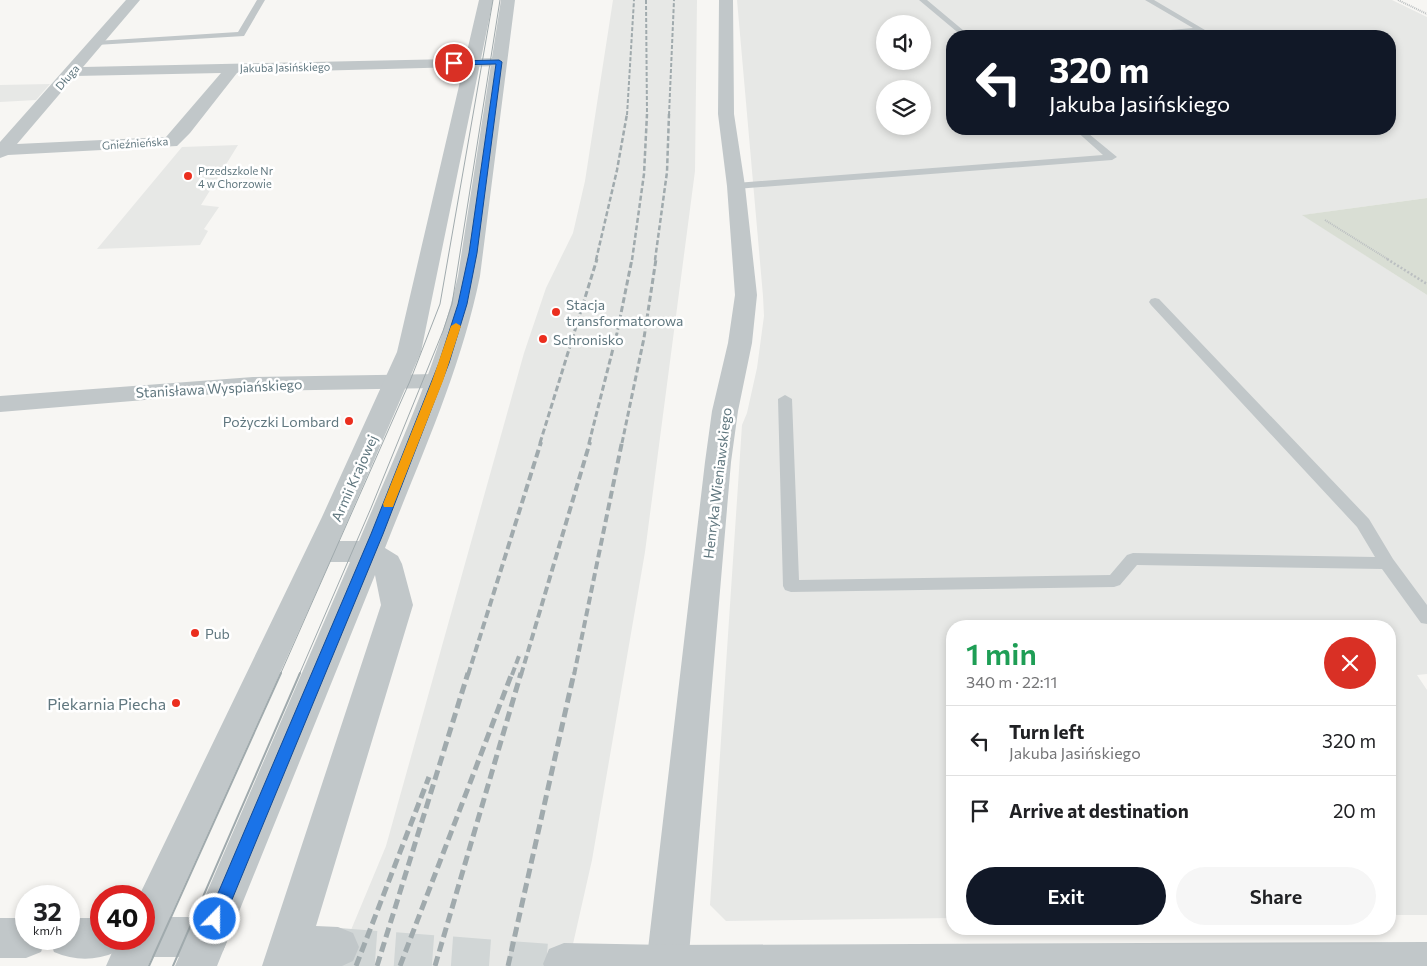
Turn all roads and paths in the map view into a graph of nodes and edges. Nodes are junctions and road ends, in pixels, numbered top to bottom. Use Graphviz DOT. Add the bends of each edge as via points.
graph roads {
  1 [pos="133,0"];
  2 [pos="260,0"];
  3 [pos="486,0"];
  4 [pos="508,0"];
  5 [pos="726,0"];
  6 [pos="923,0"];
  7 [pos="1149,0"];
  8 [pos="1398,0"];
  9 [pos="1427,14"];
  10 [pos="959,30"];
  11 [pos="1202,30"];
  12 [pos="96,43"];
  13 [pos="499,62"];
  14 [pos="474,63"];
  15 [pos="233,68"];
  16 [pos="71,72"];
  17 [pos="1085,135"];
  18 [pos="2,152"];
  19 [pos="736,186"];
  20 [pos="1325,220"];
  21 [pos="1427,284"];
  22 [pos="1155,302"];
  23 [pos="397,381"];
  24 [pos="438,381"];
  25 [pos="785,399"];
  26 [pos="0,404"];
  27 [pos="320,552"];
  28 [pos="370,552"];
  29 [pos="1386,564"];
  30 [pos="1427,618"];
  31 [pos="155,905"];
  32 [pos="0,938"];
  33 [pos="15,938"];
  34 [pos="155,940"];
  35 [pos="338,947"];
  36 [pos="134,950"];
  37 [pos="202,952"];
  38 [pos="287,955"];
  39 [pos="1427,963"];
  40 [pos="564,964"];
  41 [pos="127,966"];
  42 [pos="667,966"];
  1 -- 12 [label="street, Długa"];
  2 -- 12 [label="lane" via="240,34"];
  3 -- 14 [label="street, Armii Krajowej"];
  4 -- 13 [label="street"];
  5 -- 19 [label="street, Henryka Wieniawskiego" via="726,114"];
  6 -- 10 [label="lane"];
  7 -- 11 [label="lane"];
  8 -- 9 [label="path"];
  12 -- 16 [label="street, Długa"];
  13 -- 14 [label="street, Jakuba Jasińskiego"];
  13 -- 24 [label="street" via="469,276"];
  14 -- 15 [label="street, Jakuba Jasińskiego"];
  14 -- 23 [label="street, Armii Krajowej" via="409,352"];
  15 -- 16 [label="street, Jakuba Jasińskiego"];
  15 -- 18 [label="street, Gnieźnieńska" via="172,142"];
  16 -- 18 [label="street, Długa"];
  17 -- 19 [label="lane" via="1112,158"];
  19 -- 42 [label="street, Henryka Wieniawskiego" via="746,295 718,462"];
  20 -- 21 [label="path"];
  22 -- 29 [label="lane" via="1363,523"];
  23 -- 24 [label="street, Stanisława Wyspiańskiego"];
  23 -- 26 [label="street, Stanisława Wyspiańskiego" via="244,385"];
  23 -- 27 [label="street, Armii Krajowej"];
  24 -- 28 [label="street"];
  25 -- 29 [label="lane" via="791,586 1114,581 1133,559"];
  27 -- 28 [label="street"];
  27 -- 31 [label="street, Armii Krajowej"];
  28 -- 37 [label="street"];
  28 -- 38 [label="street" via="387,564 398,605"];
  29 -- 30 [label="lane"];
  32 -- 33 [label="street"];
  34 -- 37 [label="street"];
  35 -- 38 [label="street"];
  36 -- 41 [label="street"];
  39 -- 42 [label="street"];
  40 -- 42 [label="street"];
}
